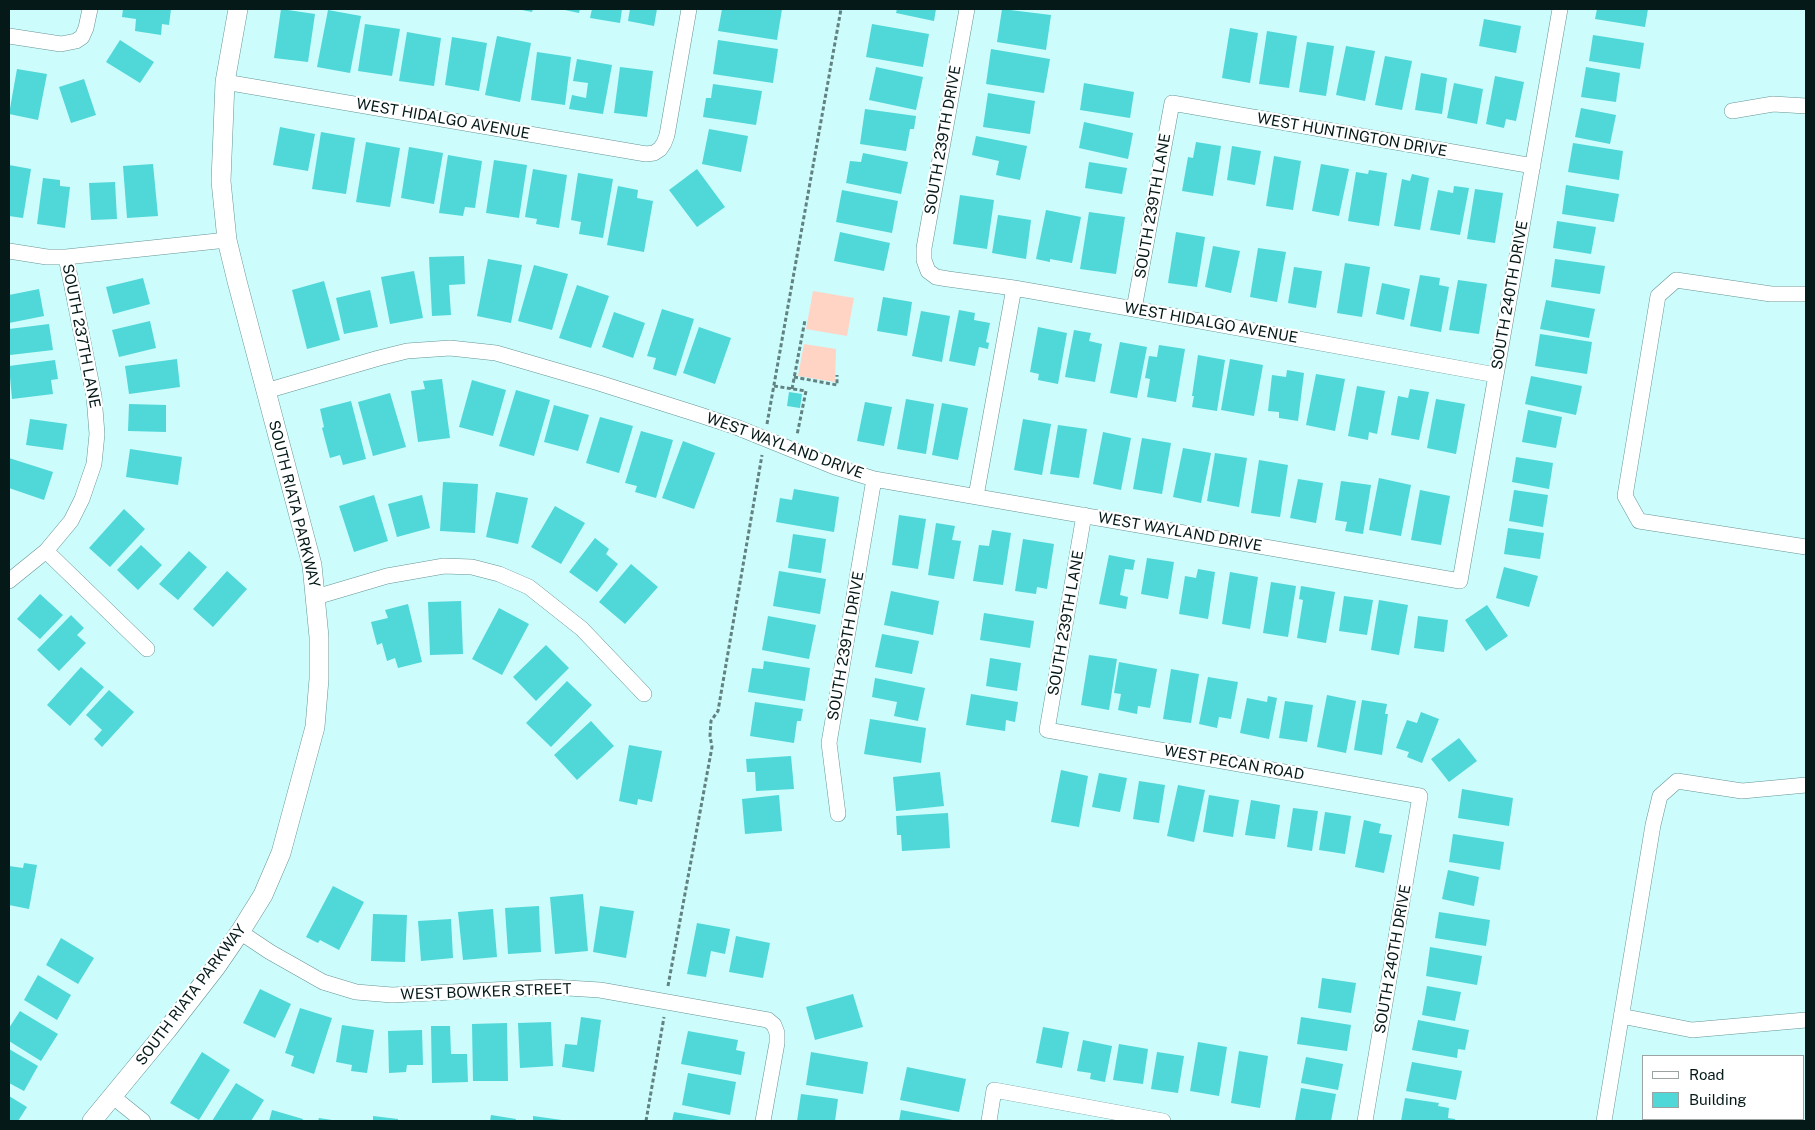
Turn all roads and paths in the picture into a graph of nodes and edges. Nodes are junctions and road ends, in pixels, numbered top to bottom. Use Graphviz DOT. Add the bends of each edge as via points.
graph roads {
  1 [pos="90,9"];
  2 [pos="238,9"];
  3 [pos="689,9"];
  4 [pos="841,9"];
  5 [pos="967,9"];
  6 [pos="1560,9"];
  7 [pos="9,36"];
  8 [pos="225,82"];
  9 [pos="1172,103"];
  10 [pos="1806,106"];
  11 [pos="1732,111"];
  12 [pos="1533,166"];
  13 [pos="228,240"];
  14 [pos="9,251"];
  15 [pos="66,256"];
  16 [pos="928,271"];
  17 [pos="1014,288"];
  18 [pos="1806,294"];
  19 [pos="1134,309"];
  20 [pos="805,320"];
  21 [pos="837,375"];
  22 [pos="1496,375"];
  23 [pos="794,377"];
  24 [pos="774,386"];
  25 [pos="792,389"];
  26 [pos="266,391"];
  27 [pos="758,436"];
  28 [pos="794,451"];
  29 [pos="874,479"];
  30 [pos="976,496"];
  31 [pos="1084,515"];
  32 [pos="1806,547"];
  33 [pos="46,551"];
  34 [pos="9,581"];
  35 [pos="1460,581"];
  36 [pos="316,598"];
  37 [pos="147,649"];
  38 [pos="644,694"];
  39 [pos="1047,730"];
  40 [pos="1806,785"];
  41 [pos="1420,796"];
  42 [pos="838,814"];
  43 [pos="240,932"];
  44 [pos="659,1000"];
  45 [pos="1621,1016"];
  46 [pos="1806,1020"];
  47 [pos="112,1096"];
  48 [pos="92,1121"];
  49 [pos="143,1121"];
  50 [pos="646,1121"];
  51 [pos="762,1121"];
  52 [pos="989,1121"];
  53 [pos="1163,1121"];
  54 [pos="1366,1121"];
  55 [pos="1604,1121"];
  1 -- 7 [label="street" via="86,28 76,41 61,44"];
  2 -- 8 [label="street, SOUTH RIATA PARKWAY"];
  3 -- 8 [label="street, WEST HIDALGO AVENUE" via="667,135 660,150 654,153"];
  4 -- 24 [label="path"];
  5 -- 16 [label="street, SOUTH 239TH DRIVE" via="924,248"];
  6 -- 12 [label="street, SOUTH 240TH DRIVE"];
  8 -- 13 [label="street, SOUTH RIATA PARKWAY" via="221,181"];
  9 -- 12 [label="street, WEST HUNTINGTON DRIVE"];
  9 -- 19 [label="street, SOUTH 239TH LANE"];
  10 -- 11 [label="street" via="1773,104"];
  12 -- 22 [label="street, SOUTH 240TH DRIVE"];
  13 -- 15 [label="street"];
  13 -- 26 [label="street, SOUTH RIATA PARKWAY"];
  14 -- 15 [label="street" via="48,257"];
  15 -- 33 [label="street, SOUTH 237TH LANE" via="94,396 97,434 94,464 82,499 71,521"];
  16 -- 17 [label="street, WEST HIDALGO AVENUE" via="948,279"];
  17 -- 19 [label="street, WEST HIDALGO AVENUE"];
  17 -- 30 [label="street"];
  18 -- 32 [label="street" via="1771,294 1676,280 1658,296 1625,496 1639,521"];
  19 -- 22 [label="street, WEST HIDALGO AVENUE"];
  20 -- 23 [label="path"];
  21 -- 23 [label="path" via="837,385"];
  22 -- 35 [label="street, SOUTH 240TH DRIVE"];
  23 -- 25 [label="path"];
  24 -- 25 [label="path"];
  24 -- 27 [label="path"];
  25 -- 28 [label="path" via="806,392"];
  26 -- 27 [label="street, WEST WAYLAND DRIVE" via="379,358 450,348 496,353 598,382"];
  26 -- 36 [label="street, SOUTH RIATA PARKWAY" via="312,565"];
  27 -- 28 [label="street, WEST WAYLAND DRIVE"];
  27 -- 44 [label="path" via="718,711 711,722 712,747"];
  28 -- 29 [label="street, WEST WAYLAND DRIVE"];
  29 -- 30 [label="street, WEST WAYLAND DRIVE"];
  29 -- 42 [label="street, SOUTH 239TH DRIVE" via="829,743"];
  30 -- 31 [label="street, WEST WAYLAND DRIVE"];
  31 -- 35 [label="street, WEST WAYLAND DRIVE"];
  31 -- 39 [label="street, SOUTH 239TH LANE"];
  33 -- 34 [label="street"];
  33 -- 37 [label="street"];
  36 -- 38 [label="street" via="387,576 444,566 472,567 499,574 529,587 582,629"];
  36 -- 43 [label="street, SOUTH RIATA PARKWAY" via="319,679 315,726 281,853"];
  39 -- 41 [label="street, WEST PECAN ROAD"];
  40 -- 45 [label="street" via="1742,791 1677,781 1660,796"];
  41 -- 54 [label="street, SOUTH 240TH DRIVE"];
  43 -- 44 [label="street, WEST BOWKER STREET" via="323,982 356,992 392,995 551,987 600,990"];
  43 -- 47 [label="street, SOUTH RIATA PARKWAY" via="167,1030"];
  44 -- 50 [label="path"];
  44 -- 51 [label="street, WEST BOWKER STREET" via="759,1017 774,1024 777,1043"];
  45 -- 46 [label="street" via="1692,1030"];
  45 -- 55 [label="street"];
  47 -- 48 [label="street, SOUTH RIATA PARKWAY"];
  47 -- 49 [label="street"];
  52 -- 53 [label="street" via="994,1090"];
}
